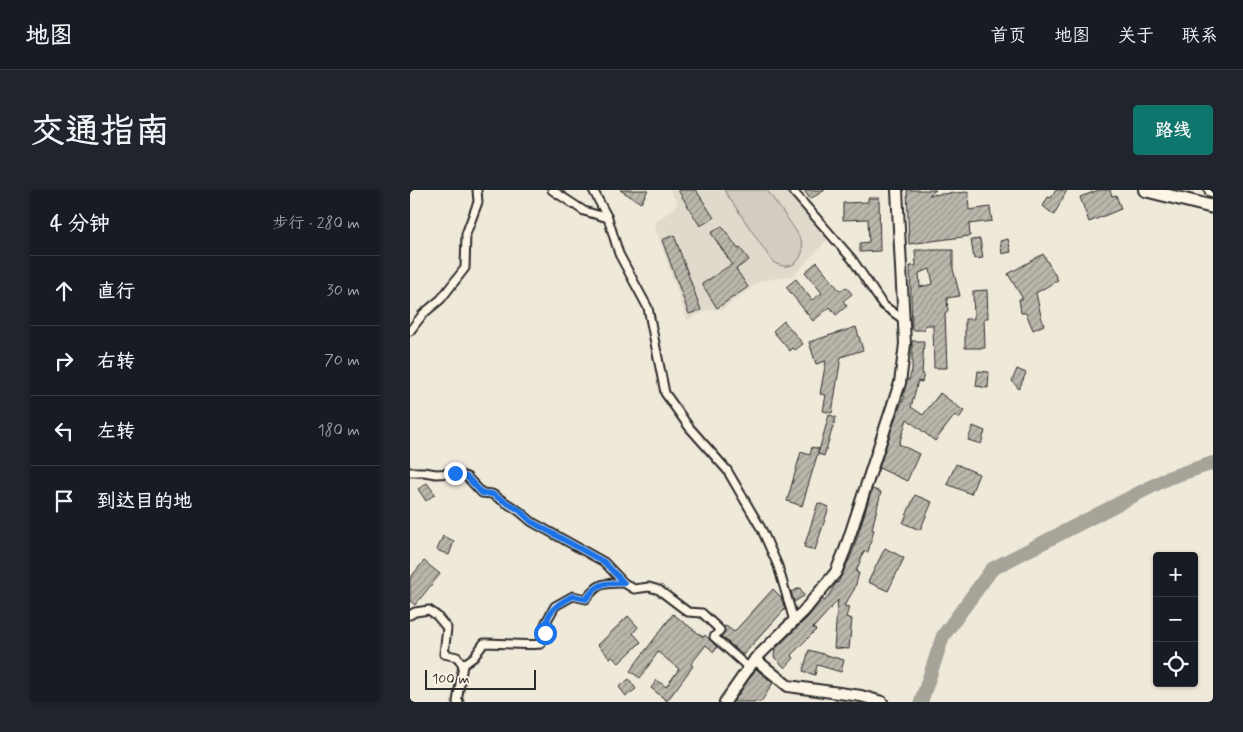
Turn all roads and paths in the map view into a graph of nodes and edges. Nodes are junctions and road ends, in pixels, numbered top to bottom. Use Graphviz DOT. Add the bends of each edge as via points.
graph roads {
  1 [pos="477,190"];
  2 [pos="552,190"];
  3 [pos="593,190"];
  4 [pos="792,190"];
  5 [pos="898,190"];
  6 [pos="1145,190"];
  7 [pos="1213,207"];
  8 [pos="608,218"];
  9 [pos="904,320"];
  10 [pos="410,331"];
  11 [pos="410,472"];
  12 [pos="624,583"];
  13 [pos="410,615"];
  14 [pos="794,621"];
  15 [pos="755,659"];
  16 [pos="463,665"];
  17 [pos="749,668"];
  18 [pos="459,702"];
  19 [pos="725,702"];
  20 [pos="882,702"];
  1 -- 10 [label="street" via="478,202 466,234 465,268 457,281"];
  2 -- 8 [label="street" via="584,211"];
  3 -- 8 [label="street"];
  4 -- 9 [label="street" via="852,259 883,305"];
  5 -- 9 [label="street"];
  6 -- 7 [label="highway"];
  8 -- 14 [label="street" via="619,254 648,308 665,393 689,427 727,470 762,530 778,566"];
  9 -- 14 [label="street" via="905,344 900,383 845,550 836,572"];
  11 -- 12 [label="street" via="455,473 467,477 482,493 492,494 532,522 604,562"];
  12 -- 16 [label="street" via="607,583 594,588 586,599 573,596 555,606 545,624 541,644 484,643"];
  12 -- 17 [label="street" via="634,589 649,587 659,590 688,612 702,613 720,630 714,637"];
  13 -- 16 [label="street" via="429,610 437,616 447,628 444,654 457,657"];
  14 -- 15 [label="street"];
  15 -- 17 [label="street"];
  15 -- 20 [label="street" via="788,686"];
  16 -- 18 [label="street"];
  17 -- 19 [label="street"];
}
